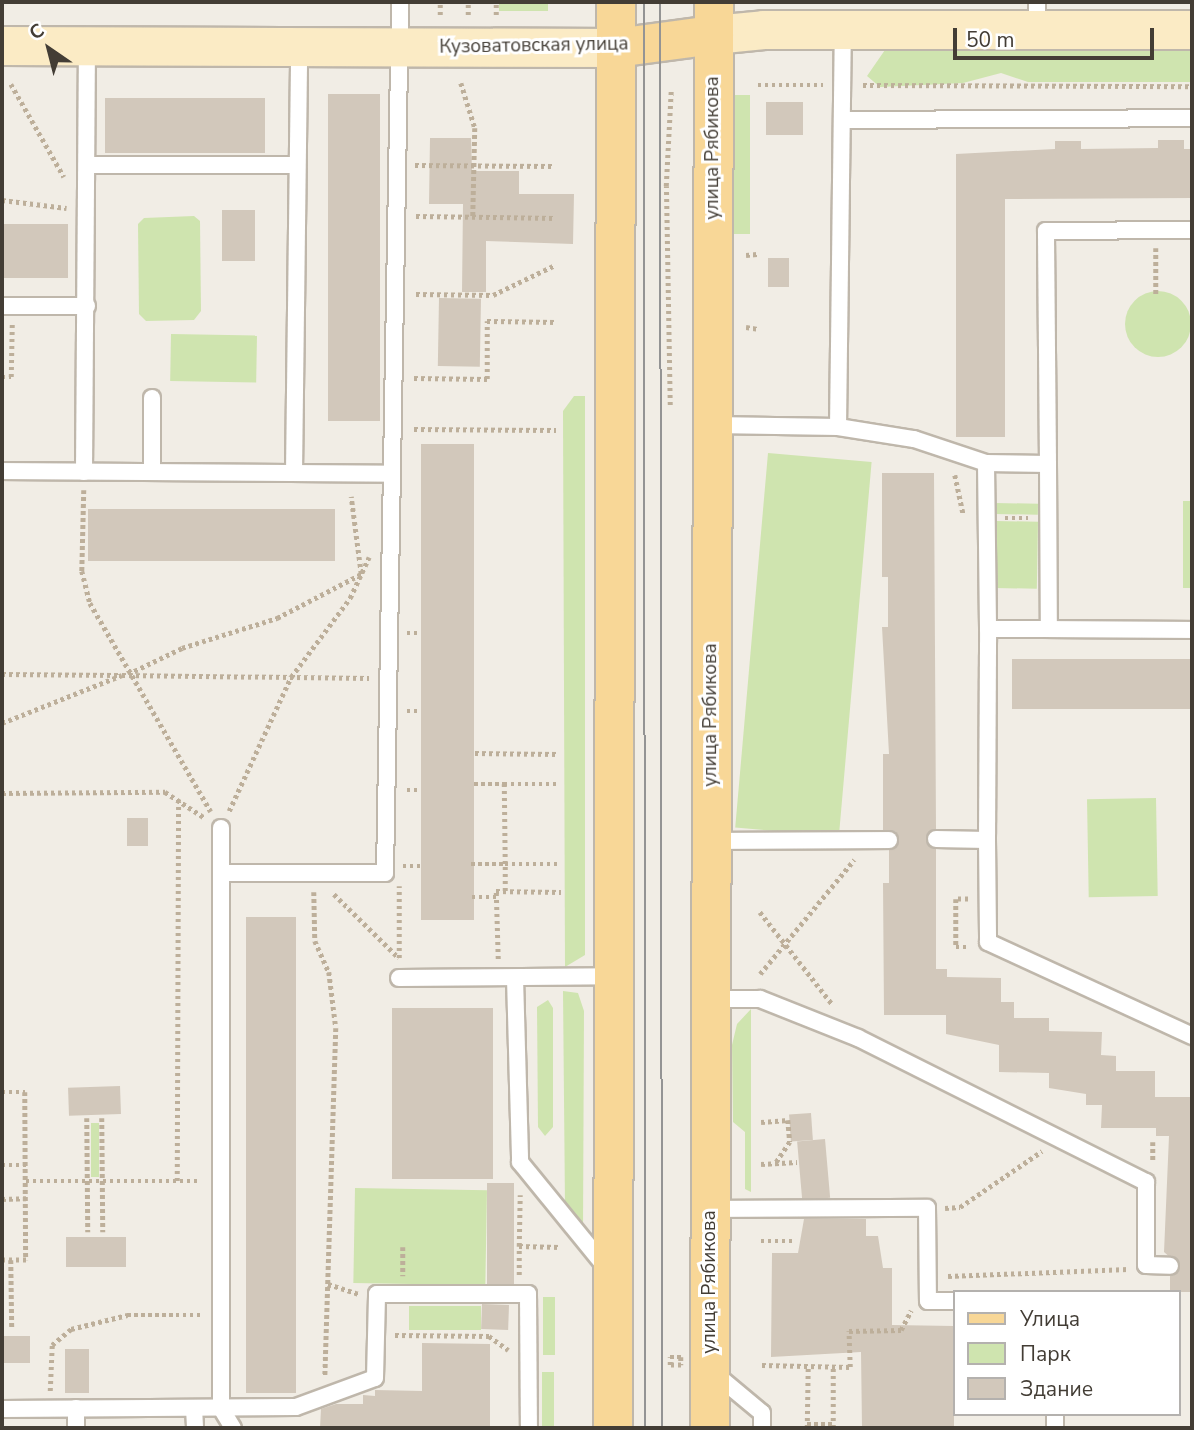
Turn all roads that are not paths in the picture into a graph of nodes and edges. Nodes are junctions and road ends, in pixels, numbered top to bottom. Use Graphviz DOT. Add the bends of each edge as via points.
graph roads {
  1 [pos="400,2"];
  2 [pos="616,2"];
  3 [pos="1037,16"];
  4 [pos="713,19"];
  5 [pos="843,30"];
  6 [pos="1192,30"];
  7 [pos="2,46"];
  8 [pos="87,46"];
  9 [pos="299,47"];
  10 [pos="400,47"];
  11 [pos="616,48"];
  12 [pos="1192,118"];
  13 [pos="842,120"];
  14 [pos="88,165"];
  15 [pos="297,165"];
  16 [pos="1192,230"];
  17 [pos="7,306"];
  18 [pos="86,306"];
  19 [pos="152,398"];
  20 [pos="712,425"];
  21 [pos="838,427"];
  22 [pos="986,463"];
  23 [pos="1048,464"];
  24 [pos="2,471"];
  25 [pos="85,472"];
  26 [pos="152,472"];
  27 [pos="293,473"];
  28 [pos="391,474"];
  29 [pos="988,629"];
  30 [pos="1049,629"];
  31 [pos="1192,630"];
  32 [pos="221,828"];
  33 [pos="936,839"];
  34 [pos="889,840"];
  35 [pos="987,840"];
  36 [pos="710,841"];
  37 [pos="221,873"];
  38 [pos="614,976"];
  39 [pos="399,978"];
  40 [pos="515,978"];
  41 [pos="710,999"];
  42 [pos="1192,1036"];
  43 [pos="709,1209"];
  44 [pos="1170,1266"];
  45 [pos="613,1276"];
  46 [pos="953,1301"];
  47 [pos="710,1370"];
  48 [pos="76,1408"];
  49 [pos="194,1408"];
  50 [pos="221,1408"];
  51 [pos="2,1409"];
  52 [pos="76,1428"];
  53 [pos="195,1428"];
  54 [pos="233,1428"];
  55 [pos="529,1428"];
  56 [pos="613,1428"];
  57 [pos="710,1428"];
  58 [pos="762,1428"];
  1 -- 10 [label="lane"];
  2 -- 11 [label="main road"];
  3 -- 5 [label="street, Кузоватовская улица"];
  3 -- 6 [label="street, Кузоватовская улица"];
  4 -- 5 [label="street, Кузоватовская улица"];
  4 -- 11 [label="main road, Кузоватовская улица"];
  4 -- 20 [label="main road, улица Рябикова"];
  5 -- 13 [label="lane"];
  7 -- 8 [label="street, Кузоватовская улица"];
  8 -- 9 [label="street, Кузоватовская улица"];
  8 -- 14 [label="lane"];
  9 -- 10 [label="street, Кузоватовская улица"];
  9 -- 15 [label="lane"];
  10 -- 11 [label="street, Кузоватовская улица"];
  10 -- 28 [label="lane"];
  11 -- 38 [label="main road"];
  12 -- 13 [label="lane"];
  13 -- 21 [label="lane"];
  14 -- 15 [label="lane"];
  14 -- 18 [label="lane"];
  15 -- 27 [label="lane"];
  16 -- 23 [label="lane" via="1046,230"];
  17 -- 18 [label="lane"];
  18 -- 25 [label="lane"];
  19 -- 26 [label="lane"];
  20 -- 21 [label="lane"];
  20 -- 36 [label="main road, улица Рябикова"];
  21 -- 22 [label="lane" via="914,439"];
  22 -- 23 [label="lane"];
  22 -- 29 [label="lane"];
  23 -- 30 [label="lane"];
  24 -- 25 [label="lane"];
  25 -- 26 [label="lane"];
  26 -- 27 [label="lane"];
  27 -- 28 [label="lane"];
  28 -- 37 [label="lane" via="385,873"];
  29 -- 30 [label="lane"];
  29 -- 35 [label="lane"];
  30 -- 31 [label="lane"];
  32 -- 37 [label="lane"];
  33 -- 35 [label="lane"];
  34 -- 36 [label="lane"];
  35 -- 42 [label="lane" via="988,942"];
  36 -- 41 [label="main road, улица Рябикова"];
  37 -- 50 [label="lane"];
  38 -- 40 [label="lane"];
  38 -- 45 [label="main road"];
  39 -- 40 [label="lane"];
  40 -- 45 [label="lane" via="520,1162"];
  41 -- 43 [label="main road, улица Рябикова"];
  41 -- 44 [label="lane" via="760,999 858,1038 1146,1182 1146,1265"];
  43 -- 46 [label="lane" via="927,1208 928,1301"];
  43 -- 47 [label="main road, улица Рябикова"];
  45 -- 56 [label="main road"];
  47 -- 57 [label="main road, улица Рябикова"];
  47 -- 58 [label="lane" via="762,1413"];
  48 -- 49 [label="lane"];
  48 -- 51 [label="lane"];
  48 -- 52 [label="lane"];
  49 -- 50 [label="lane"];
  49 -- 53 [label="lane"];
  50 -- 54 [label="lane"];
  50 -- 55 [label="lane" via="296,1407 375,1378 377,1294 528,1294"];
}
